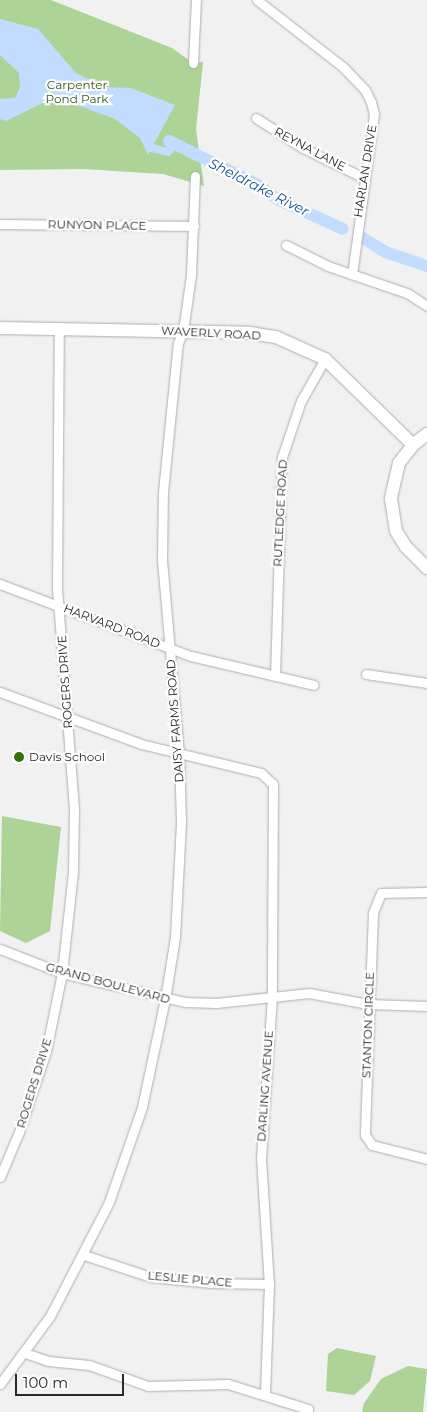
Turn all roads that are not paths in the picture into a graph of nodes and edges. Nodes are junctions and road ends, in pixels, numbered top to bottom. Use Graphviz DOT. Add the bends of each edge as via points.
graph roads {
  1 [pos="196,0"];
  2 [pos="257,0"];
  3 [pos="193,63"];
  4 [pos="256,118"];
  5 [pos="195,176"];
  6 [pos="364,178"];
  7 [pos="0,224"];
  8 [pos="194,226"];
  9 [pos="286,245"];
  10 [pos="352,275"];
  11 [pos="427,306"];
  12 [pos="59,327"];
  13 [pos="0,328"];
  14 [pos="183,331"];
  15 [pos="325,359"];
  16 [pos="427,434"];
  17 [pos="413,445"];
  18 [pos="427,568"];
  19 [pos="0,584"];
  20 [pos="59,606"];
  21 [pos="169,648"];
  22 [pos="366,674"];
  23 [pos="275,676"];
  24 [pos="427,683"];
  25 [pos="314,685"];
  26 [pos="0,692"];
  27 [pos="67,717"];
  28 [pos="179,754"];
  29 [pos="427,892"];
  30 [pos="0,949"];
  31 [pos="62,972"];
  32 [pos="272,997"];
  33 [pos="165,999"];
  34 [pos="368,1004"];
  35 [pos="427,1006"];
  36 [pos="427,1159"];
  37 [pos="0,1177"];
  38 [pos="84,1255"];
  39 [pos="268,1284"];
  40 [pos="25,1353"];
  41 [pos="0,1384"];
  42 [pos="265,1395"];
  43 [pos="308,1409"];
  1 -- 3 [label="street"];
  2 -- 6 [label="street, HARLAN DRIVE" via="326,52 365,90 374,114"];
  4 -- 6 [label="street, REYNA LANE" via="303,148"];
  5 -- 8 [label="street, DAISY FARMS ROAD"];
  6 -- 10 [label="street, HARLAN DRIVE"];
  7 -- 8 [label="street, RUNYON PLACE"];
  8 -- 14 [label="street, DAISY FARMS ROAD"];
  9 -- 10 [label="street"];
  10 -- 11 [label="street" via="407,293"];
  12 -- 13 [label="street, WAVERLY ROAD"];
  12 -- 14 [label="street, WAVERLY ROAD"];
  12 -- 20 [label="street, ROGERS DRIVE"];
  14 -- 15 [label="street, WAVERLY ROAD" via="276,337"];
  14 -- 21 [label="street, DAISY FARMS ROAD" via="177,352 163,492 162,560"];
  15 -- 17 [label="street, WAVERLY ROAD"];
  15 -- 23 [label="street, RUTLEDGE ROAD" via="301,401 282,457"];
  16 -- 17 [label="street"];
  17 -- 18 [label="street" via="394,475 392,518 406,547"];
  19 -- 20 [label="street, HARVARD ROAD"];
  20 -- 21 [label="street, HARVARD ROAD"];
  20 -- 27 [label="street, ROGERS DRIVE"];
  21 -- 23 [label="street, HARVARD ROAD" via="222,665"];
  21 -- 28 [label="street, DAISY FARMS ROAD"];
  22 -- 24 [label="street"];
  23 -- 25 [label="street, HARVARD ROAD"];
  26 -- 27 [label="street"];
  27 -- 28 [label="street"];
  27 -- 31 [label="street, ROGERS DRIVE" via="74,809 73,872"];
  28 -- 32 [label="street, DARLING AVENUE" via="261,773 270,778 274,803"];
  28 -- 33 [label="street, DAISY FARMS ROAD" via="181,822 175,937"];
  29 -- 34 [label="street, STANTON CIRCLE" via="391,891 382,893 376,902"];
  30 -- 31 [label="street, GRAND BOULEVARD"];
  31 -- 33 [label="street, GRAND BOULEVARD"];
  31 -- 37 [label="street, ROGERS DRIVE" via="38,1075"];
  32 -- 33 [label="street, GRAND BOULEVARD" via="216,1003"];
  32 -- 34 [label="street, GRAND BOULEVARD" via="308,993"];
  32 -- 39 [label="street, DARLING AVENUE" via="261,1158"];
  33 -- 38 [label="street, DAISY FARMS ROAD" via="135,1131 109,1202"];
  34 -- 35 [label="street, GRAND BOULEVARD"];
  34 -- 36 [label="street, STANTON CIRCLE" via="366,1140 390,1151"];
  38 -- 39 [label="street, LESLIE PLACE" via="151,1277"];
  38 -- 40 [label="street, DAISY FARMS ROAD"];
  39 -- 42 [label="street, DARLING AVENUE"];
  40 -- 41 [label="street, DAISY FARMS ROAD"];
  40 -- 42 [label="street" via="48,1361 89,1365 148,1386 214,1382"];
  42 -- 43 [label="street"];
}
